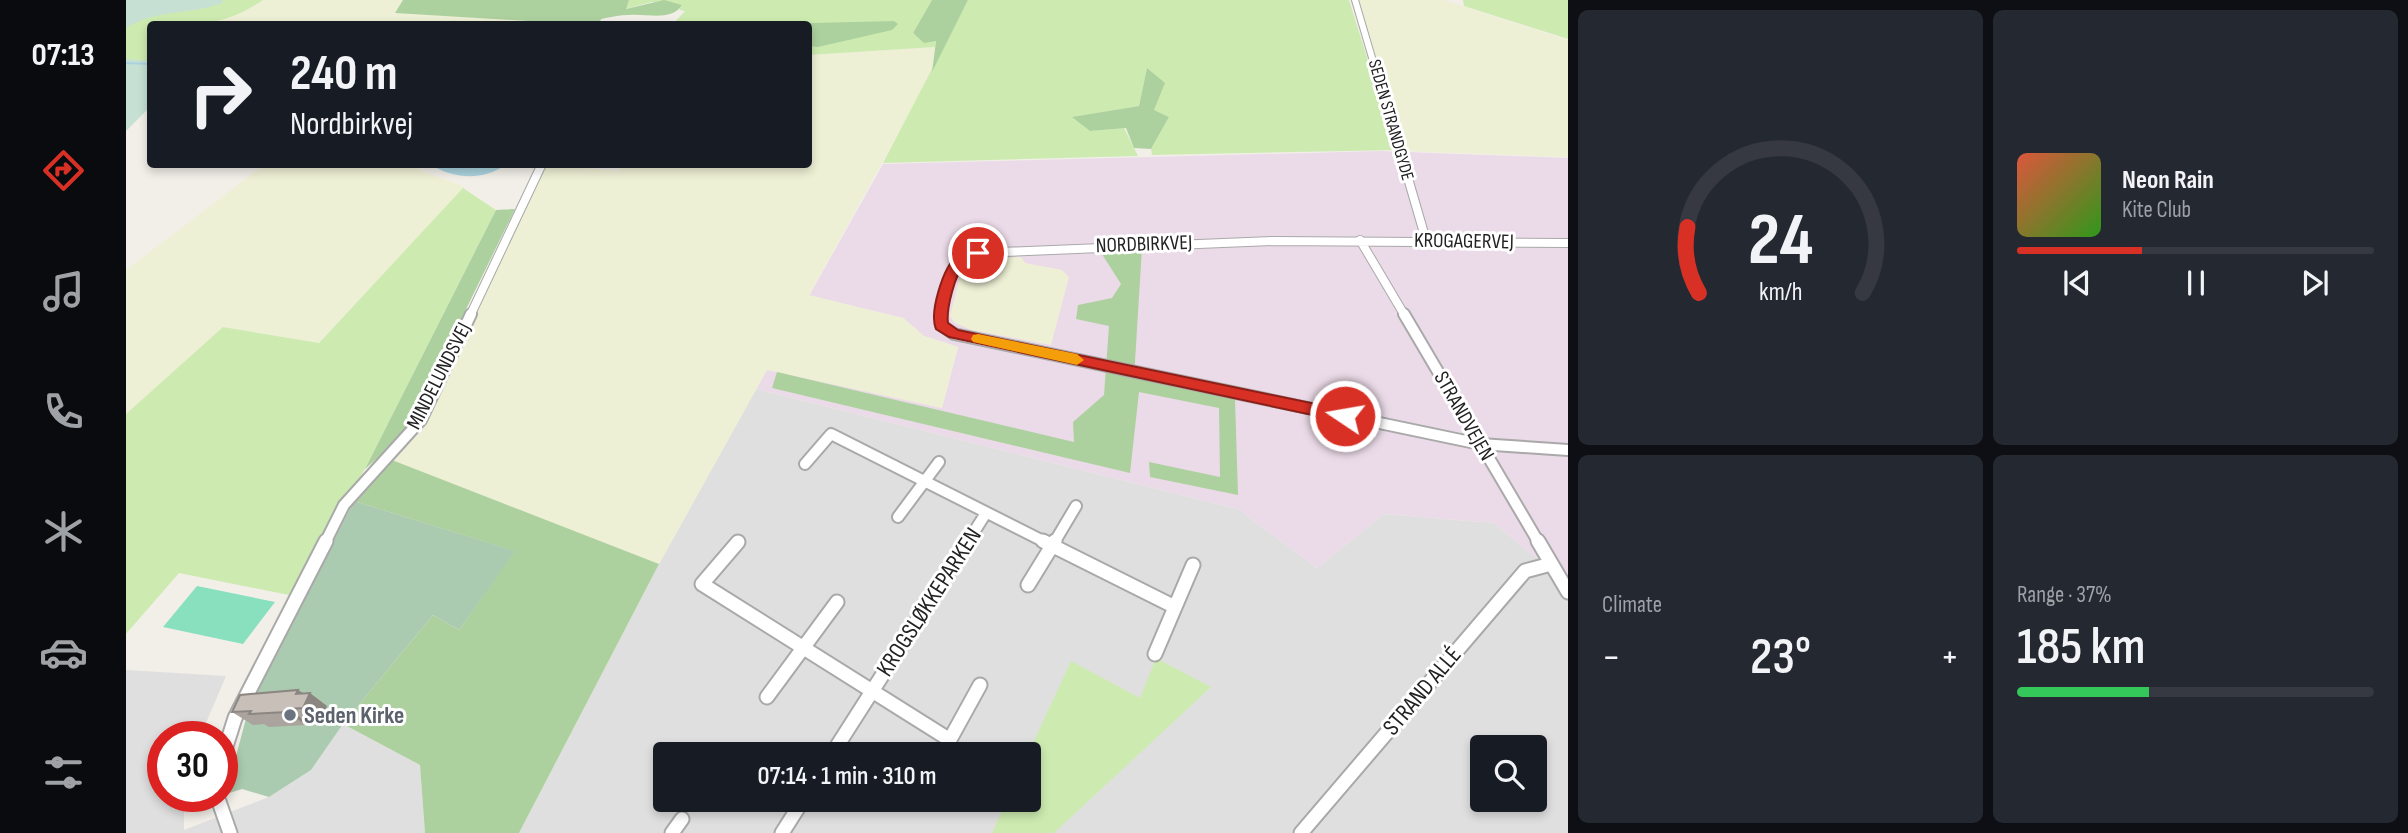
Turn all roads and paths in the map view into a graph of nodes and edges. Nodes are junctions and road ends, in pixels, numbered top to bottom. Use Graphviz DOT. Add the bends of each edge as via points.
graph roads {
  1 [pos="1355,0"];
  2 [pos="540,168"];
  3 [pos="1360,240"];
  4 [pos="1426,240"];
  5 [pos="1568,243"];
  6 [pos="1480,444"];
  7 [pos="1568,450"];
  8 [pos="939,462"];
  9 [pos="805,464"];
  10 [pos="924,482"];
  11 [pos="1076,506"];
  12 [pos="986,513"];
  13 [pos="898,517"];
  14 [pos="738,542"];
  15 [pos="1052,545"];
  16 [pos="1551,564"];
  17 [pos="1193,565"];
  18 [pos="1028,585"];
  19 [pos="1568,592"];
  20 [pos="837,602"];
  21 [pos="1175,607"];
  22 [pos="803,649"];
  23 [pos="1154,654"];
  24 [pos="980,685"];
  25 [pos="872,692"];
  26 [pos="767,697"];
  27 [pos="234,721"];
  28 [pos="950,740"];
  29 [pos="840,742"];
  30 [pos="223,812"];
  31 [pos="795,812"];
  32 [pos="682,820"];
  33 [pos="230,833"];
  34 [pos="672,833"];
  35 [pos="782,833"];
  36 [pos="1301,833"];
  1 -- 4 [label="street, SEDEN STRANDGYDE"];
  2 -- 27 [label="street, MINDELUNDSVEJ" via="421,420 344,505"];
  3 -- 4 [label="street, KROGAGERVEJ"];
  3 -- 6 [label="street, STRANDVEJEN"];
  3 -- 6 [label="street, NORDBIRKVEJ" via="1178,242 978,253 961,259 939,311 941,326 954,334"];
  4 -- 5 [label="street, KROGAGERVEJ"];
  6 -- 7 [label="street"];
  6 -- 16 [label="street, STRANDVEJEN"];
  8 -- 10 [label="street"];
  9 -- 10 [label="street, KROGSLØKKEPARKEN" via="831,434"];
  10 -- 12 [label="street, KROGSLØKKEPARKEN"];
  10 -- 13 [label="street"];
  11 -- 15 [label="street"];
  12 -- 15 [label="street, KROGSLØKKEPARKEN"];
  12 -- 25 [label="street, KROGSLØKKEPARKEN"];
  14 -- 22 [label="street, KROGSLØKKEPARKEN" via="702,584"];
  15 -- 18 [label="street"];
  15 -- 21 [label="street, KROGSLØKKEPARKEN"];
  16 -- 19 [label="street, STRANDVEJEN"];
  16 -- 36 [label="street, STRAND ALLÉ" via="1525,571"];
  17 -- 21 [label="street"];
  20 -- 22 [label="street"];
  21 -- 23 [label="street"];
  22 -- 25 [label="street, KROGSLØKKEPARKEN"];
  22 -- 26 [label="street"];
  24 -- 28 [label="street"];
  25 -- 28 [label="street, KROGSLØKKEPARKEN"];
  25 -- 29 [label="street, KROGSLØKKEPARKEN"];
  30 -- 33 [label="street"];
  31 -- 35 [label="street"];
  32 -- 34 [label="street"];
}
